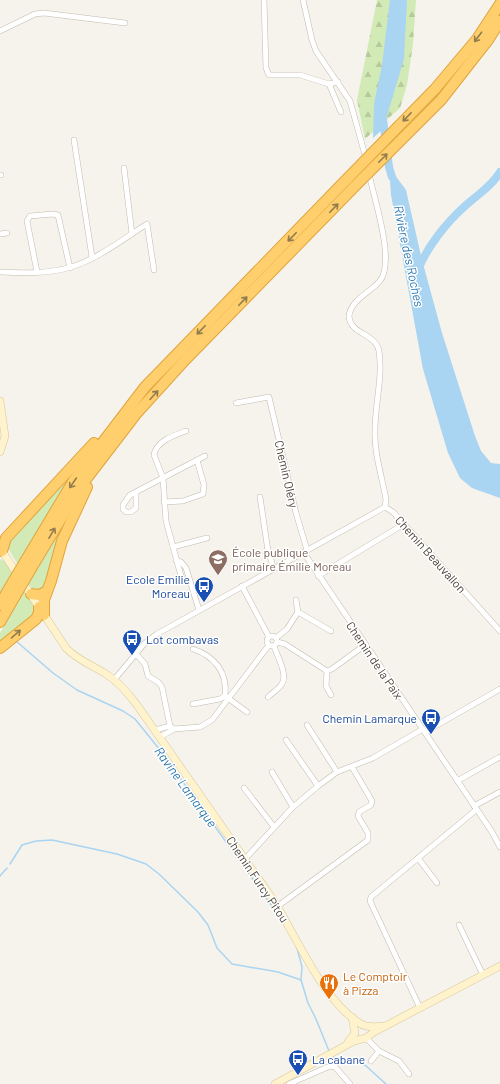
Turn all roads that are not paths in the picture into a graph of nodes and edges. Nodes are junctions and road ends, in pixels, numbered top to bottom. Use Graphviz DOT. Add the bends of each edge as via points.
graph roads {
  1 [pos="264,0"];
  2 [pos="304,0"];
  3 [pos="500,4"];
  4 [pos="500,21"];
  5 [pos="124,23"];
  6 [pos="0,31"];
  7 [pos="338,82"];
  8 [pos="329,84"];
  9 [pos="341,112"];
  10 [pos="74,140"];
  11 [pos="365,155"];
  12 [pos="124,168"];
  13 [pos="370,178"];
  14 [pos="352,182"];
  15 [pos="7,233"];
  16 [pos="0,234"];
  17 [pos="132,234"];
  18 [pos="92,258"];
  19 [pos="70,268"];
  20 [pos="154,270"];
  21 [pos="0,272"];
  22 [pos="37,272"];
  23 [pos="145,387"];
  24 [pos="0,401"];
  25 [pos="236,403"];
  26 [pos="136,414"];
  27 [pos="186,431"];
  28 [pos="0,452"];
  29 [pos="205,456"];
  30 [pos="197,460"];
  31 [pos="163,478"];
  32 [pos="136,492"];
  33 [pos="260,497"];
  34 [pos="164,502"];
  35 [pos="385,507"];
  36 [pos="404,524"];
  37 [pos="5,536"];
  38 [pos="206,538"];
  39 [pos="173,547"];
  40 [pos="306,551"];
  41 [pos="2,553"];
  42 [pos="29,563"];
  43 [pos="274,569"];
  44 [pos="318,576"];
  45 [pos="242,586"];
  46 [pos="47,591"];
  47 [pos="11,594"];
  48 [pos="31,594"];
  49 [pos="296,600"];
  50 [pos="0,605"];
  51 [pos="199,610"];
  52 [pos="298,612"];
  53 [pos="44,614"];
  54 [pos="0,622"];
  55 [pos="331,631"];
  56 [pos="500,631"];
  57 [pos="269,637"];
  58 [pos="274,643"];
  59 [pos="365,645"];
  60 [pos="0,648"];
  61 [pos="193,649"];
  62 [pos="136,654"];
  63 [pos="327,670"];
  64 [pos="114,680"];
  65 [pos="500,689"];
  66 [pos="331,695"];
  67 [pos="227,697"];
  68 [pos="268,697"];
  69 [pos="193,704"];
  70 [pos="246,712"];
  71 [pos="307,725"];
  72 [pos="172,728"];
  73 [pos="155,730"];
  74 [pos="424,731"];
  75 [pos="160,737"];
  76 [pos="286,740"];
  77 [pos="500,757"];
  78 [pos="352,767"];
  79 [pos="272,772"];
  80 [pos="338,772"];
  81 [pos="457,781"];
  82 [pos="318,786"];
  83 [pos="244,788"];
  84 [pos="500,792"];
  85 [pos="293,807"];
  86 [pos="475,808"];
  87 [pos="274,827"];
  88 [pos="498,838"];
  89 [pos="500,846"];
  90 [pos="418,858"];
  91 [pos="245,859"];
  92 [pos="437,883"];
  93 [pos="278,906"];
  94 [pos="459,925"];
  95 [pos="500,966"];
  96 [pos="484,975"];
  97 [pos="420,1008"];
  98 [pos="352,1017"];
  99 [pos="364,1025"];
  100 [pos="385,1026"];
  101 [pos="355,1031"];
  102 [pos="365,1037"];
  103 [pos="342,1048"];
  104 [pos="379,1051"];
  105 [pos="371,1061"];
  106 [pos="314,1068"];
  107 [pos="409,1074"];
  108 [pos="286,1082"];
  109 [pos="297,1082"];
  110 [pos="274,1084"];
  111 [pos="350,1084"];
  1 -- 8 [label="street" via="267,72 272,76 308,76"];
  2 -- 7 [label="street" via="316,51"];
  3 -- 14 [label="highway, one-way, bridge" via="477,39"];
  14 -- 4 [label="highway, one-way, bridge" via="441,100"];
  5 -- 6 [label="street" via="44,13 35,14"];
  7 -- 8 [label="street"];
  7 -- 11 [label="street" via="350,101"];
  8 -- 9 [label="street"];
  10 -- 18 [label="street"];
  12 -- 17 [label="street"];
  13 -- 35 [label="street" via="386,250 386,267 380,281 356,302 349,316 353,328 372,339 378,351 375,431 386,499"];
  14 -- 23 [label="highway, one-way"];
  26 -- 14 [label="highway, one-way"];
  15 -- 16 [label="street"];
  17 -- 18 [label="street"];
  17 -- 20 [label="street" via="147,224"];
  18 -- 19 [label="street"];
  19 -- 22 [label="street"];
  19 -- 22 [label="street" via="58,215 30,216 28,221"];
  21 -- 22 [label="street"];
  23 -- 37 [label="highway"];
  23 -- 42 [label="highway, one-way" via="74,480"];
  24 -- 28 [label="street" via="5,436"];
  25 -- 40 [label="street, Chemin Oléry" via="269,397"];
  42 -- 26 [label="highway, one-way" via="80,487"];
  26 -- 46 [label="highway" via="79,502 62,541"];
  27 -- 31 [label="street" via="167,438 154,452"];
  29 -- 30 [label="street"];
  30 -- 31 [label="street"];
  30 -- 34 [label="street" via="204,485 203,494 183,501"];
  31 -- 32 [label="street"];
  31 -- 34 [label="street"];
  33 -- 43 [label="street" via="268,551"];
  34 -- 39 [label="street"];
  35 -- 36 [label="street, Chemin Beauvallon"];
  35 -- 40 [label="street, Chemin Beauvallon"];
  36 -- 44 [label="street"];
  36 -- 56 [label="street, Chemin Beauvallon"];
  37 -- 41 [label="highway"];
  38 -- 39 [label="street"];
  39 -- 51 [label="street" via="176,560 186,568"];
  40 -- 43 [label="street, Chemin Beauvallon"];
  40 -- 44 [label="street, Chemin de la Paix"];
  41 -- 48 [label="street, Chemin Furcy Pitou"];
  42 -- 47 [label="highway, bridge"];
  43 -- 45 [label="street, Chemin Beauvallon"];
  44 -- 59 [label="street, Chemin de la Paix"];
  45 -- 51 [label="street, Chemin Beauvallon"];
  45 -- 57 [label="street"];
  46 -- 48 [label="highway" via="40,595"];
  46 -- 53 [label="highway"];
  47 -- 50 [label="highway"];
  47 -- 54 [label="highway"];
  48 -- 53 [label="street, Chemin Furcy Pitou"];
  49 -- 52 [label="street"];
  51 -- 62 [label="street, Chemin Beauvallon" via="157,634"];
  52 -- 55 [label="street"];
  52 -- 58 [label="street"];
  60 -- 53 [label="highway, one-way" via="39,613"];
  53 -- 64 [label="street, Chemin Furcy Pitou" via="70,652"];
  57 -- 58 [label="street"];
  57 -- 58 [label="street" via="267,639"];
  58 -- 63 [label="street" via="285,644"];
  58 -- 67 [label="street"];
  58 -- 68 [label="street" via="284,680"];
  59 -- 63 [label="street"];
  59 -- 74 [label="street, Chemin de la Paix"];
  61 -- 67 [label="street" via="205,653 216,661 223,677"];
  62 -- 64 [label="street, Chemin Beauvallon"];
  62 -- 72 [label="street" via="145,664 148,676 162,688"];
  63 -- 66 [label="street" via="326,686"];
  64 -- 73 [label="street, Chemin Furcy Pitou" via="126,690"];
  65 -- 74 [label="street"];
  67 -- 69 [label="street"];
  67 -- 70 [label="street"];
  67 -- 72 [label="street" via="217,716 208,723 193,729"];
  71 -- 80 [label="street"];
  72 -- 73 [label="street"];
  72 -- 75 [label="street"];
  73 -- 75 [label="street, Chemin Furcy Pitou"];
  74 -- 78 [label="street"];
  74 -- 81 [label="street, Chemin de la Paix"];
  75 -- 91 [label="street, Chemin Furcy Pitou"];
  76 -- 82 [label="street"];
  77 -- 81 [label="street"];
  78 -- 80 [label="street"];
  78 -- 93 [label="street" via="372,801 358,816 368,833 368,840"];
  79 -- 85 [label="street"];
  80 -- 82 [label="street"];
  81 -- 86 [label="street, Chemin de la Paix"];
  82 -- 85 [label="street"];
  83 -- 87 [label="street"];
  84 -- 86 [label="street"];
  85 -- 87 [label="street"];
  86 -- 88 [label="street, Chemin de la Paix"];
  86 -- 90 [label="street"];
  87 -- 91 [label="street"];
  88 -- 89 [label="street, Chemin de la Paix"];
  90 -- 92 [label="street"];
  90 -- 97 [label="street" via="370,901"];
  91 -- 93 [label="street, Chemin Furcy Pitou"];
  93 -- 98 [label="street, Chemin Furcy Pitou" via="316,975"];
  94 -- 96 [label="street"];
  95 -- 96 [label="street"];
  96 -- 97 [label="street"];
  97 -- 100 [label="street"];
  98 -- 99 [label="street, Chemin Furcy Pitou"];
  98 -- 101 [label="street"];
  99 -- 100 [label="street"];
  99 -- 101 [label="street"];
  99 -- 102 [label="street"];
  100 -- 102 [label="street"];
  101 -- 102 [label="street"];
  101 -- 103 [label="street"];
  102 -- 103 [label="street"];
  102 -- 104 [label="street"];
  103 -- 106 [label="street"];
  104 -- 105 [label="street"];
  104 -- 107 [label="street" via="399,1061"];
  106 -- 108 [label="street"];
  106 -- 109 [label="street"];
  106 -- 111 [label="street" via="334,1068"];
  108 -- 109 [label="street"];
  108 -- 110 [label="street"];
}
